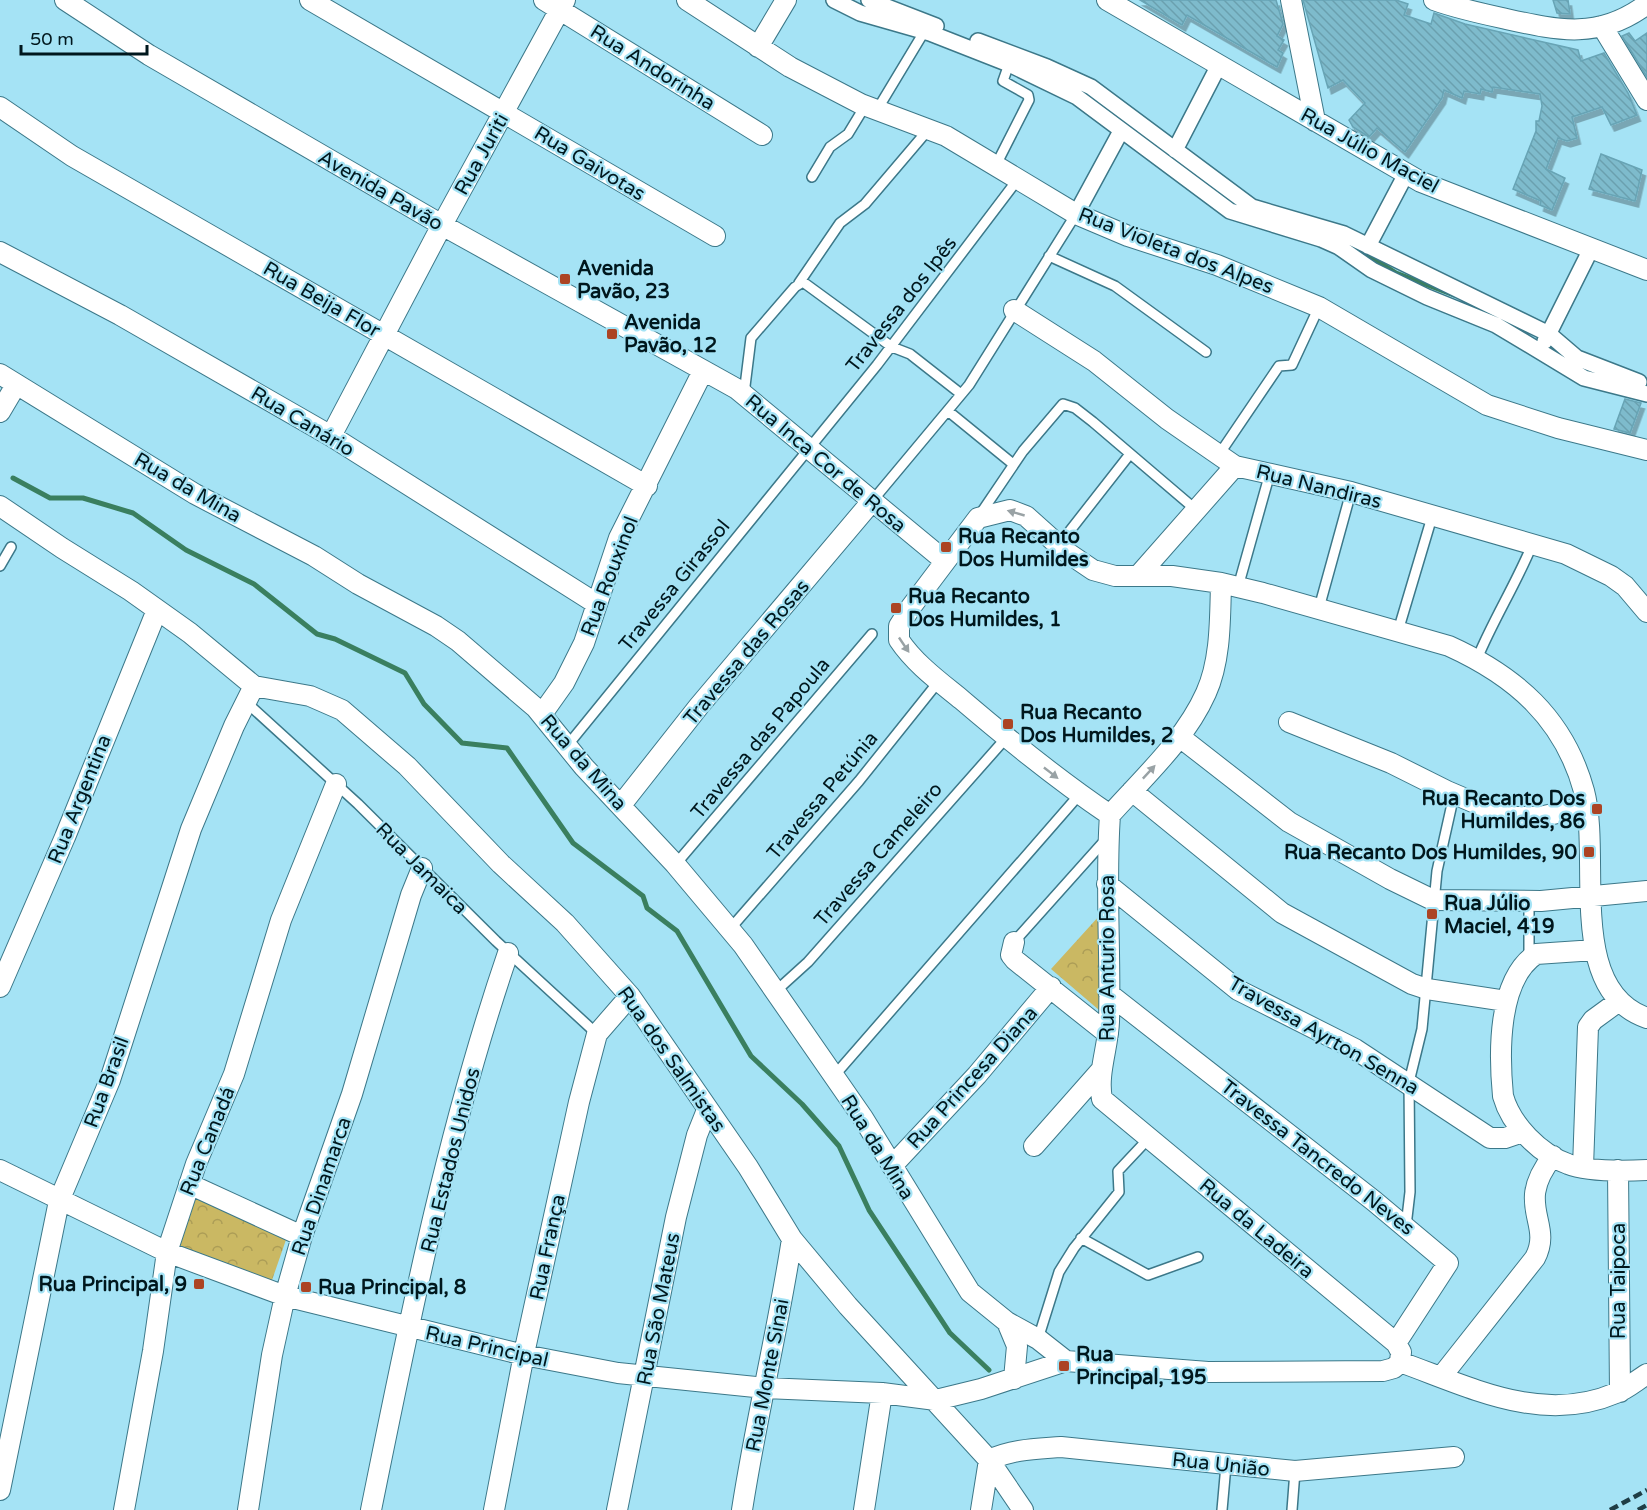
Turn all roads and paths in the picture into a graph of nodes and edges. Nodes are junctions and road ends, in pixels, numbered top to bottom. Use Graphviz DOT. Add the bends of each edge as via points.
graph roads {
  1 [pos="65,0"];
  2 [pos="310,0"];
  3 [pos="687,0"];
  4 [pos="786,0"];
  5 [pos="834,0"];
  6 [pos="1107,0"];
  7 [pos="1291,0"];
  8 [pos="1439,1"];
  9 [pos="556,3"];
  10 [pos="864,4"];
  11 [pos="1647,4"];
  12 [pos="1471,5"];
  13 [pos="1602,26"];
  14 [pos="924,32"];
  15 [pos="758,47"];
  16 [pos="1019,63"];
  17 [pos="1219,65"];
  18 [pos="1647,100"];
  19 [pos="0,107"];
  20 [pos="871,108"];
  21 [pos="504,112"];
  22 [pos="1315,121"];
  23 [pos="929,128"];
  24 [pos="1121,131"];
  25 [pos="762,135"];
  26 [pos="1151,144"];
  27 [pos="1175,150"];
  28 [pos="996,165"];
  29 [pos="1406,174"];
  30 [pos="812,177"];
  31 [pos="1018,179"];
  32 [pos="1076,214"];
  33 [pos="442,225"];
  34 [pos="1296,225"];
  35 [pos="715,236"];
  36 [pos="1368,246"];
  37 [pos="1591,249"];
  38 [pos="0,252"];
  39 [pos="1049,256"];
  40 [pos="1647,270"];
  41 [pos="803,283"];
  42 [pos="1319,307"];
  43 [pos="1014,310"];
  44 [pos="383,335"];
  45 [pos="1544,343"];
  46 [pos="891,347"];
  47 [pos="1206,352"];
  48 [pos="703,371"];
  49 [pos="0,374"];
  50 [pos="1647,384"];
  51 [pos="16,385"];
  52 [pos="744,394"];
  53 [pos="961,394"];
  54 [pos="1647,394"];
  55 [pos="948,411"];
  56 [pos="0,412"];
  57 [pos="331,436"];
  58 [pos="809,447"];
  59 [pos="1647,450"];
  60 [pos="1130,454"];
  61 [pos="1226,461"];
  62 [pos="1013,464"];
  63 [pos="1270,473"];
  64 [pos="647,486"];
  65 [pos="1352,492"];
  66 [pos="873,500"];
  67 [pos="0,506"];
  68 [pos="1195,509"];
  69 [pos="1432,517"];
  70 [pos="978,518"];
  71 [pos="1532,545"];
  72 [pos="1058,546"];
  73 [pos="11,547"];
  74 [pos="945,561"];
  75 [pos="0,566"];
  76 [pos="1138,576"];
  77 [pos="1229,585"];
  78 [pos="597,604"];
  79 [pos="1319,608"];
  80 [pos="157,610"];
  81 [pos="1647,612"];
  82 [pos="1398,631"];
  83 [pos="872,634"];
  84 [pos="1477,659"];
  85 [pos="939,681"];
  86 [pos="250,694"];
  87 [pos="542,714"];
  88 [pos="1289,722"];
  89 [pos="1006,738"];
  90 [pos="1185,741"];
  91 [pos="567,746"];
  92 [pos="336,784"];
  93 [pos="1131,791"];
  94 [pos="1079,795"];
  95 [pos="1454,795"];
  96 [pos="621,805"];
  97 [pos="1587,806"];
  98 [pos="1110,815"];
  99 [pos="1108,836"];
  100 [pos="675,865"];
  101 [pos="422,868"];
  102 [pos="1107,884"];
  103 [pos="1647,891"];
  104 [pos="1592,897"];
  105 [pos="1433,900"];
  106 [pos="1529,902"];
  107 [pos="730,929"];
  108 [pos="1014,942"];
  109 [pos="1594,950"];
  110 [pos="508,953"];
  111 [pos="6,955"];
  112 [pos="1529,959"];
  113 [pos="0,987"];
  114 [pos="1051,987"];
  115 [pos="1427,989"];
  116 [pos="776,992"];
  117 [pos="1109,994"];
  118 [pos="630,996"];
  119 [pos="1506,1001"];
  120 [pos="1619,1001"];
  121 [pos="1647,1018"];
  122 [pos="597,1034"];
  123 [pos="1108,1034"];
  124 [pos="1101,1069"];
  125 [pos="833,1076"];
  126 [pos="1409,1082"];
  127 [pos="1102,1099"];
  128 [pos="707,1110"];
  129 [pos="1523,1132"];
  130 [pos="1149,1138"];
  131 [pos="1034,1146"];
  132 [pos="1553,1156"];
  133 [pos="891,1166"];
  134 [pos="1583,1167"];
  135 [pos="0,1170"];
  136 [pos="1618,1170"];
  137 [pos="1647,1170"];
  138 [pos="189,1184"];
  139 [pos="59,1201"];
  140 [pos="1406,1226"];
  141 [pos="302,1236"];
  142 [pos="1081,1238"];
  143 [pos="792,1239"];
  144 [pos="166,1252"];
  145 [pos="1198,1257"];
  146 [pos="285,1296"];
  147 [pos="1008,1322"];
  148 [pos="408,1328"];
  149 [pos="1038,1339"];
  150 [pos="1398,1353"];
  151 [pos="524,1355"];
  152 [pos="1064,1362"];
  153 [pos="1647,1374"];
  154 [pos="645,1375"];
  155 [pos="1441,1377"];
  156 [pos="1014,1379"];
  157 [pos="765,1388"];
  158 [pos="1620,1392"];
  159 [pos="882,1393"];
  160 [pos="936,1400"];
  161 [pos="1454,1456"];
  162 [pos="989,1460"];
  163 [pos="1226,1466"];
  164 [pos="1295,1471"];
  165 [pos="0,1490"];
  166 [pos="124,1510"];
  167 [pos="248,1510"];
  168 [pos="371,1510"];
  169 [pos="494,1510"];
  170 [pos="617,1510"];
  171 [pos="742,1510"];
  172 [pos="864,1510"];
  173 [pos="981,1510"];
  174 [pos="1023,1510"];
  175 [pos="1222,1510"];
  176 [pos="1292,1510"];
  1 -- 33 [label="street, Avenida Pavão" via="149,55"];
  2 -- 21 [label="street, Rua Gaivotas"];
  3 -- 15 [label="street, Rua Violeta dos Alpes"];
  4 -- 15 [label="street"];
  5 -- 10 [label="street"];
  6 -- 17 [label="street, Rua Júlio Maciel"];
  7 -- 22 [label="street"];
  8 -- 12 [label="street"];
  9 -- 21 [label="street, Rua Juriti"];
  9 -- 25 [label="street, Rua Andorinha"];
  10 -- 14 [label="street"];
  10 -- 16 [label="street"];
  11 -- 13 [label="street"];
  12 -- 13 [label="street" via="1549,30 1593,30"];
  13 -- 18 [label="street"];
  14 -- 16 [label="street"];
  14 -- 20 [label="lane"];
  15 -- 20 [label="street, Rua Violeta dos Alpes" via="825,87"];
  16 -- 24 [label="street" via="1077,97"];
  16 -- 26 [label="street" via="1091,87"];
  16 -- 28 [label="lane" via="1003,81 1029,98"];
  17 -- 22 [label="street, Rua Júlio Maciel"];
  17 -- 27 [label="street"];
  19 -- 44 [label="street, Rua Beija Flor" via="72,156"];
  20 -- 23 [label="street, Rua Violeta dos Alpes"];
  20 -- 30 [label="lane" via="830,147"];
  21 -- 33 [label="street, Rua Juriti"];
  21 -- 35 [label="street, Rua Gaivotas"];
  22 -- 29 [label="street, Rua Júlio Maciel"];
  23 -- 28 [label="street, Rua Violeta dos Alpes"];
  23 -- 41 [label="lane" via="865,204 840,223"];
  24 -- 26 [label="street"];
  24 -- 32 [label="street"];
  26 -- 27 [label="street"];
  26 -- 34 [label="street" via="1230,211"];
  27 -- 34 [label="street" via="1252,207"];
  28 -- 31 [label="street, Rua Violeta dos Alpes"];
  29 -- 36 [label="street"];
  29 -- 37 [label="street, Rua Júlio Maciel"];
  31 -- 32 [label="street, Rua Violeta dos Alpes"];
  31 -- 46 [label="lane, Travessa dos Ipês"];
  32 -- 39 [label="lane"];
  32 -- 42 [label="street, Rua Violeta dos Alpes"];
  33 -- 44 [label="street, Rua Juriti"];
  33 -- 48 [label="street, Avenida Pavão"];
  34 -- 36 [label="street" via="1344,234"];
  34 -- 45 [label="street" via="1427,297"];
  36 -- 45 [label="street"];
  37 -- 40 [label="street, Rua Júlio Maciel"];
  37 -- 45 [label="street"];
  38 -- 57 [label="street, Rua Canário" via="120,315"];
  39 -- 43 [label="lane"];
  39 -- 47 [label="lane" via="1115,286"];
  41 -- 46 [label="lane"];
  41 -- 52 [label="lane" via="751,338"];
  42 -- 59 [label="street, Rua Violeta dos Alpes" via="1488,405 1558,429"];
  42 -- 61 [label="lane" via="1292,365 1279,366"];
  43 -- 53 [label="lane"];
  43 -- 61 [label="street, Rua Nandiras" via="1094,361"];
  44 -- 57 [label="street, Rua Juriti"];
  44 -- 64 [label="street, Rua Beija Flor"];
  45 -- 50 [label="street"];
  45 -- 54 [label="street" via="1584,378"];
  46 -- 53 [label="lane" via="910,354"];
  46 -- 58 [label="lane, Travessa dos Ipês"];
  48 -- 52 [label="street, Rua Inca Cor de Rosa"];
  48 -- 64 [label="street, Rua Rouxinol"];
  49 -- 51 [label="street, Rua da Mina"];
  51 -- 56 [label="street"];
  51 -- 87 [label="street, Rua da Mina" via="195,494 436,626"];
  52 -- 58 [label="street, Rua Inca Cor de Rosa"];
  53 -- 55 [label="lane"];
  55 -- 62 [label="lane"];
  55 -- 66 [label="lane"];
  57 -- 78 [label="street, Rua Canário"];
  58 -- 66 [label="street, Rua Inca Cor de Rosa"];
  58 -- 91 [label="lane, Travessa Girassol"];
  60 -- 62 [label="lane" via="1075,408 1063,404"];
  60 -- 68 [label="lane"];
  60 -- 72 [label="lane"];
  61 -- 63 [label="street, Rua Nandiras"];
  61 -- 68 [label="street"];
  62 -- 70 [label="lane"];
  63 -- 65 [label="street, Rua Nandiras"];
  63 -- 77 [label="lane"];
  64 -- 78 [label="street, Rua Rouxinol" via="619,538"];
  65 -- 69 [label="street, Rua Nandiras"];
  65 -- 79 [label="lane"];
  66 -- 74 [label="street, Rua Inca Cor de Rosa"];
  66 -- 96 [label="street, Travessa das Rosas"];
  67 -- 80 [label="street, Rua Jamaica"];
  68 -- 76 [label="street"];
  69 -- 71 [label="street, Rua Nandiras"];
  69 -- 82 [label="lane"];
  72 -- 70 [label="street, one-way" via="1018,512 999,511"];
  70 -- 74 [label="street"];
  71 -- 81 [label="street, Rua Nandiras" via="1566,554 1604,571 1625,586"];
  71 -- 84 [label="lane"];
  72 -- 76 [label="street" via="1093,570 1115,576"];
  73 -- 75 [label="lane"];
  74 -- 85 [label="street, one-way" via="911,607 898,633 906,650"];
  76 -- 77 [label="street" via="1172,576"];
  77 -- 79 [label="street"];
  93 -- 77 [label="street, one-way" via="1179,738 1207,691"];
  78 -- 87 [label="street, Rua Rouxinol" via="584,643 564,683"];
  79 -- 82 [label="street"];
  80 -- 86 [label="street, Rua Jamaica" via="189,633"];
  80 -- 111 [label="street, Rua Argentina"];
  82 -- 84 [label="street"];
  83 -- 100 [label="lane, Travessa das Papoula"];
  84 -- 97 [label="street" via="1534,700 1552,723 1576,769"];
  85 -- 89 [label="street"];
  85 -- 107 [label="lane, Travessa Petúnia" via="859,781"];
  86 -- 92 [label="lane, Rua Jamaica"];
  86 -- 118 [label="street, Rua dos Salmistas" via="310,696 342,710 365,728 565,923"];
  86 -- 139 [label="street, Rua Brasil" via="191,830 110,1080"];
  87 -- 91 [label="street, Rua da Mina"];
  88 -- 95 [label="street" via="1391,763"];
  89 -- 94 [label="street, one-way"];
  89 -- 116 [label="lane, Travessa Cameleiro"];
  90 -- 105 [label="street" via="1289,822"];
  91 -- 96 [label="street, Rua da Mina"];
  92 -- 101 [label="lane, Rua Jamaica"];
  92 -- 138 [label="street, Rua Canadá" via="281,920 234,1074"];
  93 -- 98 [label="street"];
  93 -- 115 [label="street" via="1282,913 1394,976"];
  94 -- 98 [label="street"];
  94 -- 125 [label="lane"];
  95 -- 97 [label="street" via="1508,817 1540,817"];
  95 -- 105 [label="lane"];
  96 -- 100 [label="street, Rua da Mina"];
  97 -- 104 [label="street"];
  98 -- 99 [label="street, Rua Anturio Rosa"];
  99 -- 102 [label="street, Rua Anturio Rosa"];
  99 -- 108 [label="lane"];
  100 -- 107 [label="street, Rua da Mina"];
  101 -- 110 [label="lane, Rua Jamaica"];
  101 -- 141 [label="street, Rua Dinamarca" via="352,1094"];
  102 -- 117 [label="street, Rua Anturio Rosa"];
  102 -- 126 [label="street, Travessa Ayrton Senna" via="1238,990 1355,1049"];
  103 -- 104 [label="street"];
  104 -- 106 [label="street"];
  104 -- 109 [label="street"];
  105 -- 106 [label="street"];
  105 -- 115 [label="lane"];
  106 -- 112 [label="lane"];
  107 -- 116 [label="street, Rua da Mina"];
  108 -- 114 [label="street" via="1011,955 1015,960"];
  109 -- 112 [label="street" via="1542,952"];
  109 -- 120 [label="street" via="1602,976"];
  110 -- 122 [label="lane, Rua Jamaica"];
  110 -- 148 [label="street, Rua Estados Unidos" via="472,1070"];
  111 -- 113 [label="street, Rua Argentina"];
  112 -- 119 [label="street"];
  114 -- 123 [label="street"];
  114 -- 133 [label="street, Rua Princesa Diana" via="940,1116"];
  115 -- 119 [label="street"];
  115 -- 126 [label="lane"];
  116 -- 125 [label="street, Rua da Mina"];
  117 -- 123 [label="street, Rua Anturio Rosa"];
  117 -- 140 [label="street, Travessa Tancredo Neves"];
  118 -- 122 [label="street, Rua França"];
  118 -- 128 [label="street, Rua dos Salmistas"];
  119 -- 129 [label="street" via="1503,1096"];
  120 -- 121 [label="street"];
  120 -- 134 [label="street" via="1588,1027"];
  122 -- 151 [label="street, Rua França" via="572,1128"];
  123 -- 124 [label="street, Rua Anturio Rosa"];
  124 -- 127 [label="street, Rua Anturio Rosa"];
  124 -- 131 [label="street"];
  125 -- 133 [label="street, Rua da Mina"];
  126 -- 129 [label="street, Travessa Ayrton Senna" via="1490,1137 1505,1138"];
  126 -- 140 [label="lane" via="1410,1192"];
  127 -- 130 [label="street, Rua da Ladeira"];
  128 -- 143 [label="street, Rua dos Salmistas"];
  128 -- 154 [label="street, Rua São Mateus" via="676,1217"];
  129 -- 132 [label="street"];
  130 -- 142 [label="lane" via="1118,1172 1119,1192"];
  130 -- 150 [label="street, Rua da Ladeira"];
  132 -- 134 [label="street"];
  132 -- 155 [label="street" via="1534,1188 1540,1248 1536,1258"];
  133 -- 147 [label="street, Rua da Mina" via="970,1292"];
  134 -- 136 [label="street"];
  135 -- 139 [label="street, Rua Principal"];
  136 -- 137 [label="street"];
  136 -- 158 [label="street, Rua Taipoca"];
  138 -- 141 [label="street"];
  138 -- 144 [label="street, Rua Canadá"];
  139 -- 144 [label="street, Rua Principal"];
  139 -- 165 [label="street, Rua Brasil"];
  140 -- 150 [label="street, Travessa Tancredo Neves" via="1449,1265"];
  141 -- 146 [label="street, Rua Dinamarca"];
  142 -- 145 [label="lane" via="1148,1275"];
  142 -- 149 [label="lane" via="1059,1272"];
  143 -- 157 [label="street, Rua Monte Sinai"];
  143 -- 160 [label="street, Rua dos Salmistas"];
  144 -- 146 [label="street, Rua Principal"];
  144 -- 166 [label="street, Rua Canadá" via="153,1351"];
  146 -- 148 [label="street, Rua Principal"];
  146 -- 167 [label="street, Rua Dinamarca"];
  147 -- 149 [label="street, Rua da Mina"];
  147 -- 156 [label="street" via="1017,1346"];
  148 -- 151 [label="street, Rua Principal"];
  148 -- 168 [label="street, Rua Estados Unidos"];
  149 -- 152 [label="street, Rua da Mina"];
  150 -- 152 [label="street" via="1394,1368 1383,1371 1208,1372"];
  150 -- 155 [label="street, Rua da Ladeira"];
  151 -- 154 [label="street, Rua Principal"];
  151 -- 169 [label="street, Rua França"];
  152 -- 156 [label="street"];
  153 -- 158 [label="street, Rua da Ladeira"];
  154 -- 157 [label="street, Rua Principal"];
  154 -- 170 [label="street, Rua São Mateus"];
  155 -- 158 [label="street, Rua da Ladeira" via="1517,1403 1543,1407 1593,1402"];
  156 -- 160 [label="street"];
  157 -- 159 [label="street, Rua Principal"];
  157 -- 171 [label="street, Rua Monte Sinai"];
  159 -- 160 [label="street, Rua Principal"];
  159 -- 172 [label="street"];
  160 -- 162 [label="street, Rua dos Salmistas"];
  161 -- 164 [label="street, Rua União"];
  162 -- 163 [label="street, Rua União" via="1006,1452 1061,1447"];
  162 -- 173 [label="street"];
  162 -- 174 [label="street, Rua dos Salmistas"];
  163 -- 164 [label="street, Rua União"];
  163 -- 175 [label="lane"];
  164 -- 176 [label="lane"];
}
